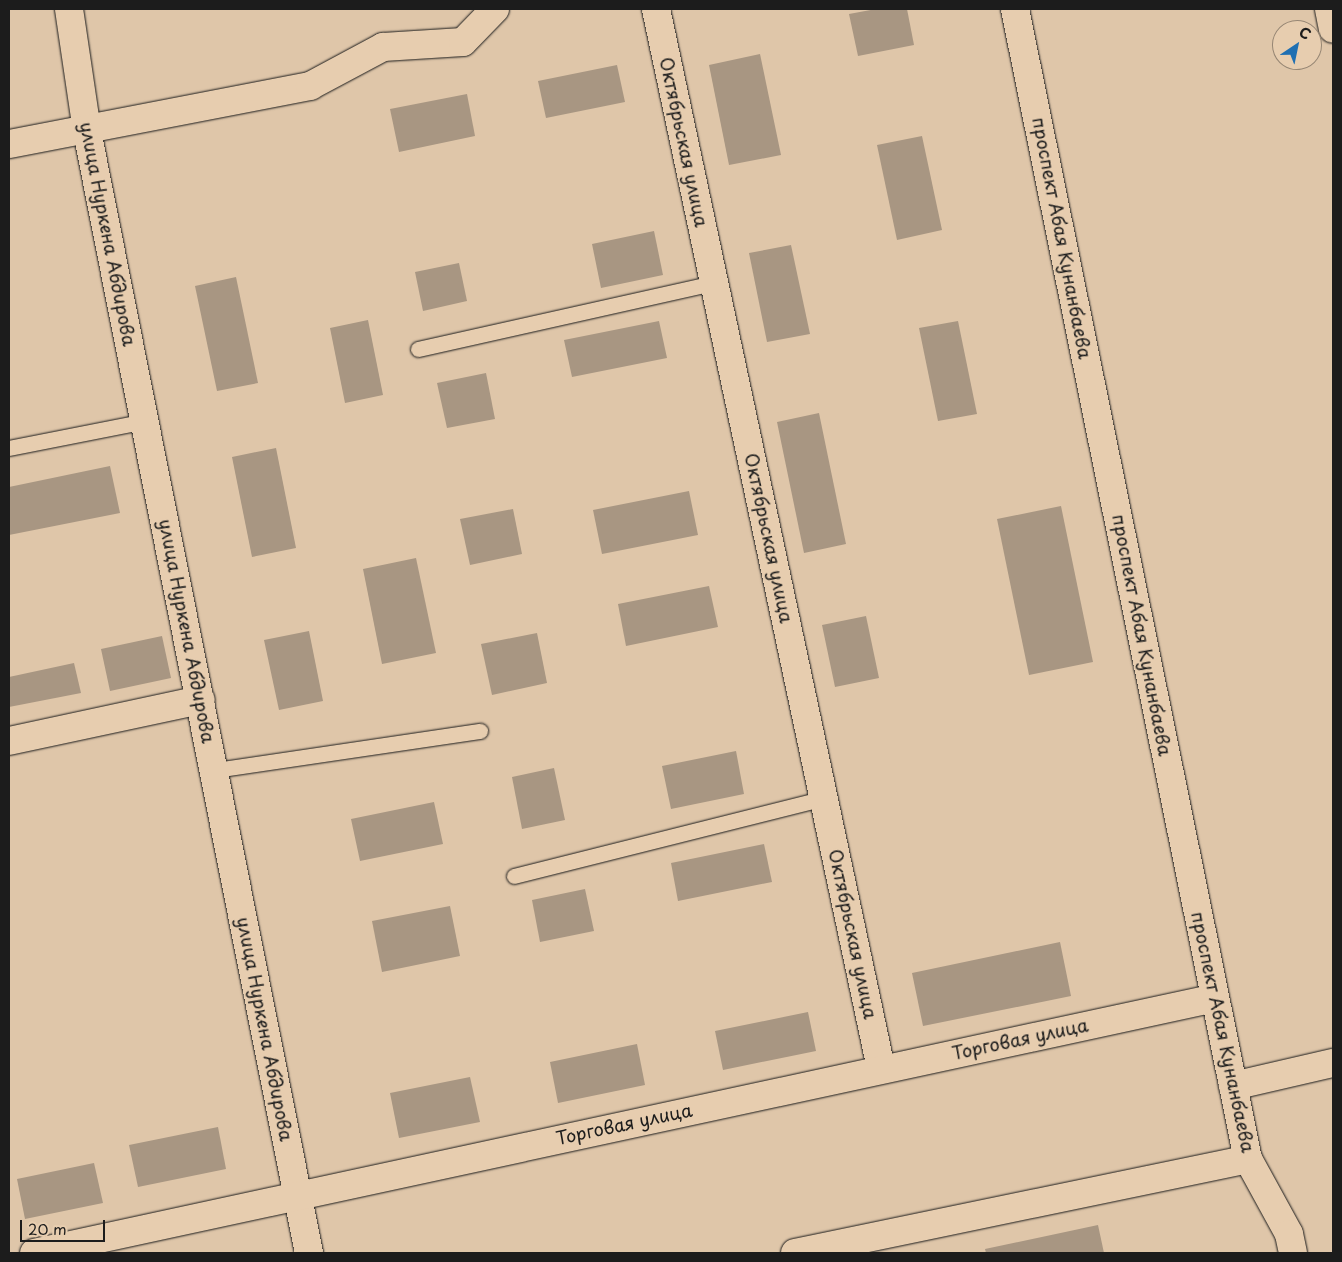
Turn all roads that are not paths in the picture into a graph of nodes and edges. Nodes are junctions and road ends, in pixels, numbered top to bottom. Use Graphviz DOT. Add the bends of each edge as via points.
graph roads {
  1 [pos="69,9"];
  2 [pos="495,9"];
  3 [pos="656,9"];
  4 [pos="1015,9"];
  5 [pos="1329,9"];
  6 [pos="1333,29"];
  7 [pos="87,131"];
  8 [pos="9,144"];
  9 [pos="714,283"];
  10 [pos="418,349"];
  11 [pos="145,422"];
  12 [pos="9,448"];
  13 [pos="201,700"];
  14 [pos="480,731"];
  15 [pos="9,741"];
  16 [pos="214,770"];
  17 [pos="824,798"];
  18 [pos="514,876"];
  19 [pos="1216,998"];
  20 [pos="1333,1063"];
  21 [pos="881,1068"];
  22 [pos="1233,1086"];
  23 [pos="1248,1159"];
  24 [pos="296,1195"];
  25 [pos="34,1253"];
  26 [pos="309,1253"];
  27 [pos="796,1253"];
  28 [pos="1293,1253"];
  1 -- 7 [label="street, улица Нуркена Абдирова"];
  2 -- 7 [label="street" via="463,42 383,48 310,86"];
  3 -- 9 [label="street, Октябрьская улица"];
  4 -- 19 [label="street, проспект Абая Кунанбаева"];
  5 -- 6 [label="street"];
  7 -- 8 [label="street"];
  7 -- 11 [label="street, улица Нуркена Абдирова"];
  9 -- 10 [label="lane"];
  9 -- 17 [label="street, Октябрьская улица"];
  11 -- 12 [label="lane"];
  11 -- 13 [label="street, улица Нуркена Абдирова"];
  13 -- 15 [label="street"];
  13 -- 16 [label="street, улица Нуркена Абдирова"];
  14 -- 16 [label="lane"];
  16 -- 24 [label="street, улица Нуркена Абдирова"];
  17 -- 18 [label="lane"];
  17 -- 21 [label="street, Октябрьская улица"];
  19 -- 21 [label="street, Торговая улица"];
  19 -- 22 [label="street, проспект Абая Кунанбаева"];
  20 -- 22 [label="street"];
  21 -- 24 [label="street, Торговая улица"];
  22 -- 23 [label="street, проспект Абая Кунанбаева"];
  23 -- 27 [label="street"];
  23 -- 28 [label="street, проспект Абая Кунанбаева" via="1289,1234"];
  24 -- 25 [label="street, Торговая улица"];
  24 -- 26 [label="street, улица Нуркена Абдирова"];
}
